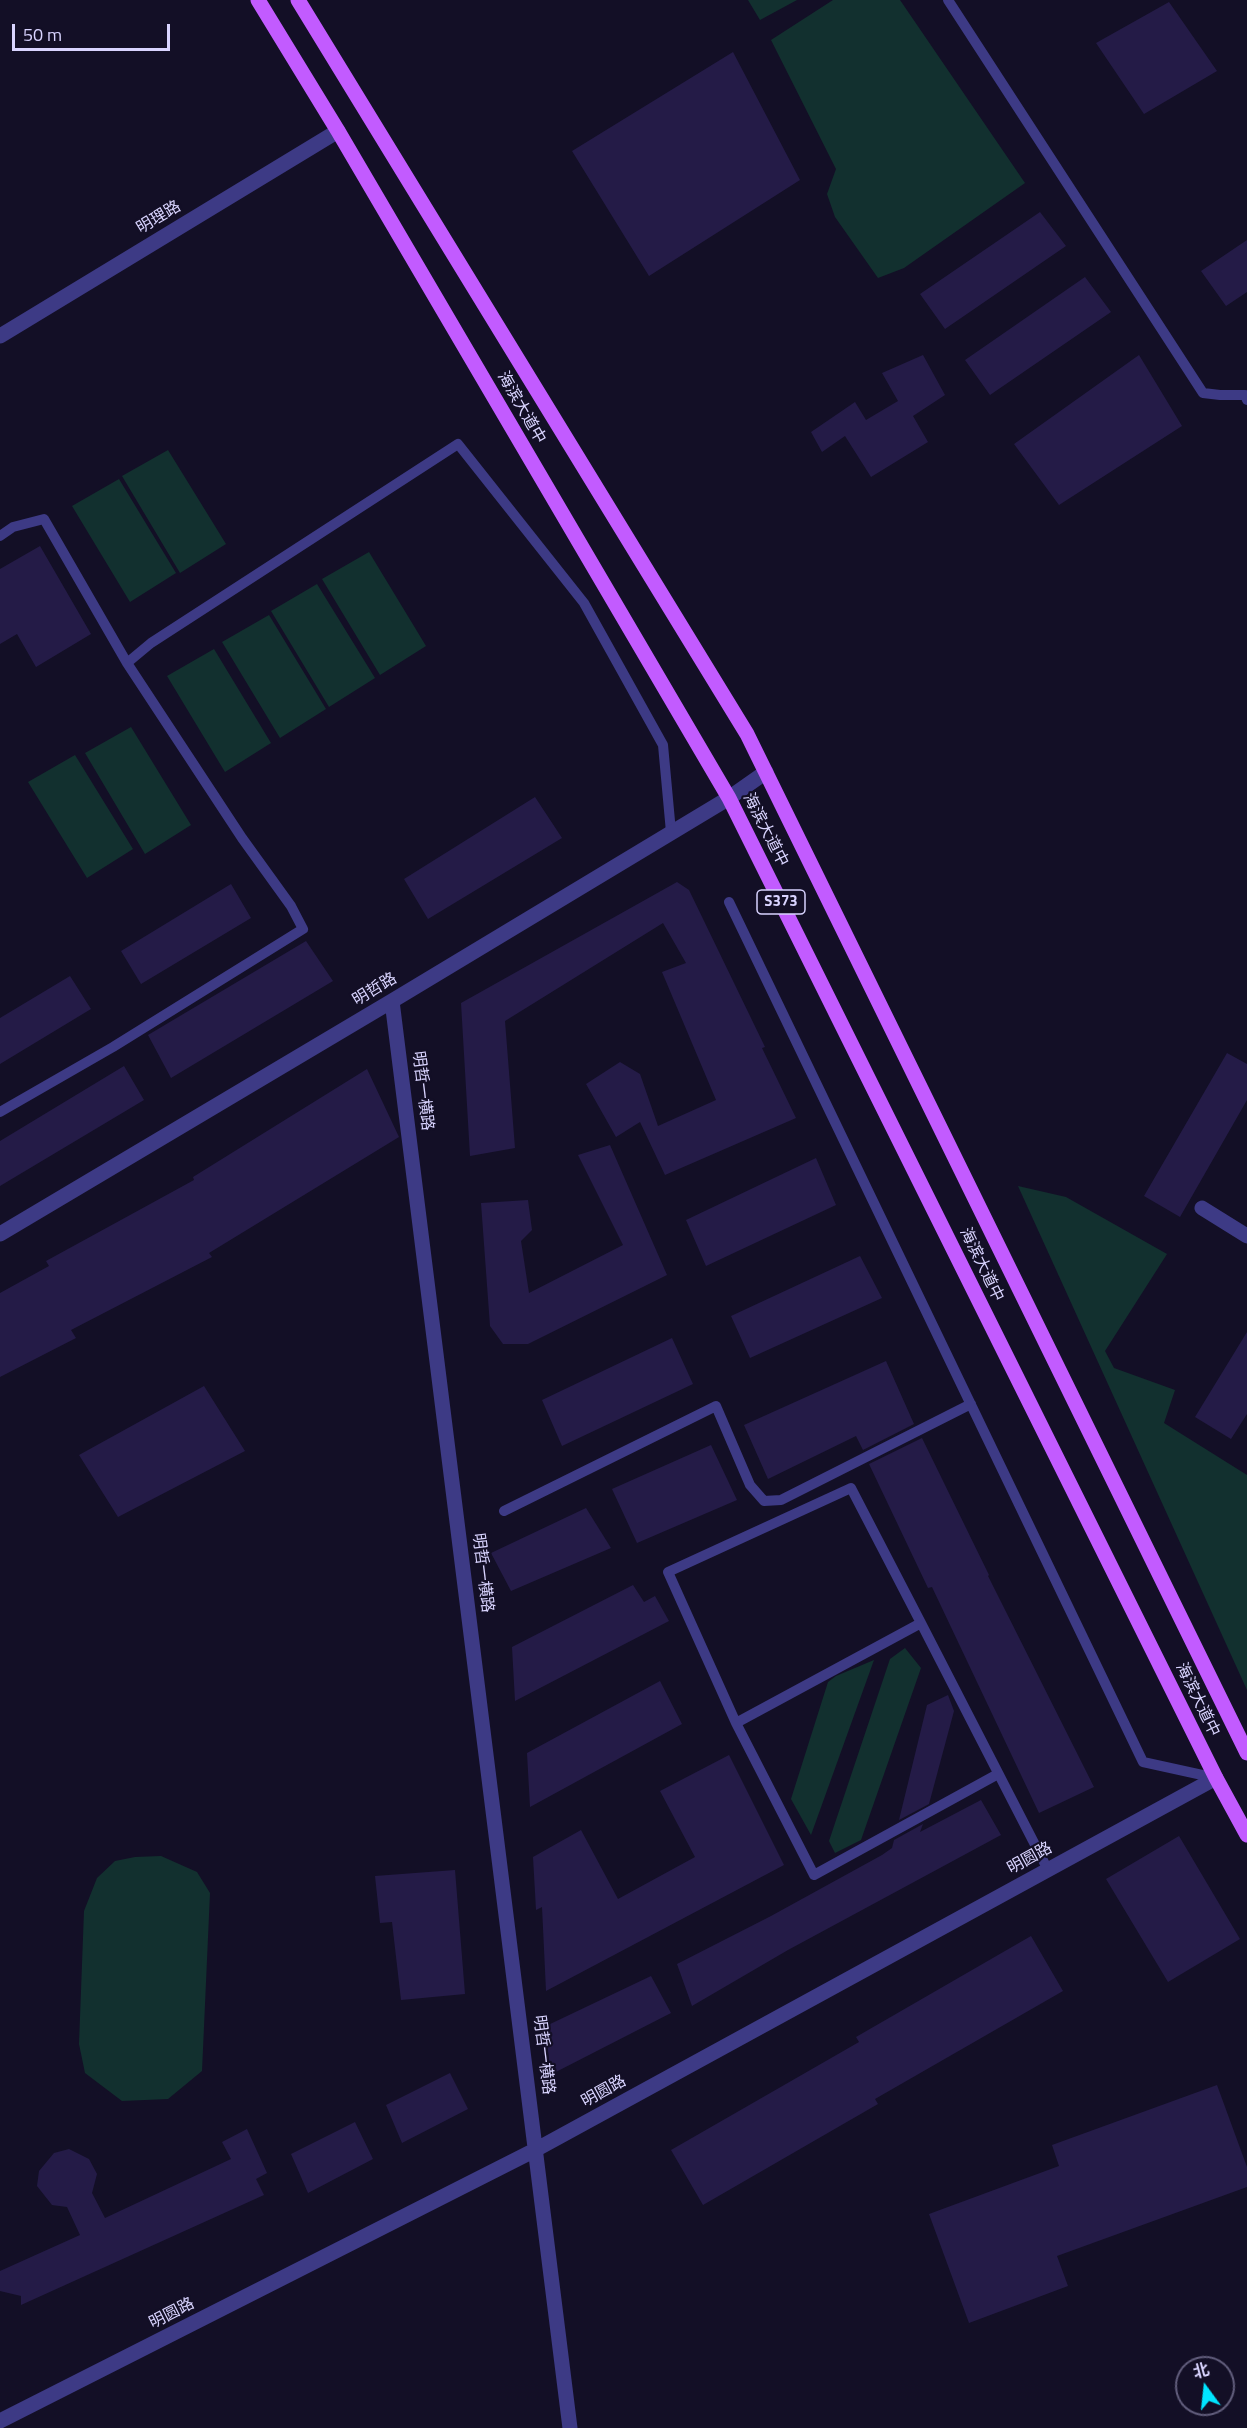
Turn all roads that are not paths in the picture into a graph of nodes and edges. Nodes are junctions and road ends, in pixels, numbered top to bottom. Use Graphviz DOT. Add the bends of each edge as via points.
graph roads {
  1 [pos="258,0"];
  2 [pos="298,0"];
  3 [pos="948,0"];
  4 [pos="338,130"];
  5 [pos="0,336"];
  6 [pos="1247,400"];
  7 [pos="0,536"];
  8 [pos="127,663"];
  9 [pos="766,772"];
  10 [pos="729,798"];
  11 [pos="671,832"];
  12 [pos="729,902"];
  13 [pos="392,1001"];
  14 [pos="0,1112"];
  15 [pos="1202,1208"];
  16 [pos="0,1234"];
  17 [pos="1247,1236"];
  18 [pos="971,1404"];
  19 [pos="504,1511"];
  20 [pos="921,1623"];
  21 [pos="736,1723"];
  22 [pos="1247,1753"];
  23 [pos="998,1774"];
  24 [pos="1216,1778"];
  25 [pos="1247,1835"];
  26 [pos="1048,1870"];
  27 [pos="537,2149"];
  28 [pos="0,2421"];
  29 [pos="570,2428"];
  1 -- 4 [label="main road, 海滨大道中 / S373"];
  2 -- 9 [label="main road, 海滨大道中 / S373" via="747,734"];
  3 -- 6 [label="lane" via="1203,393 1245,395"];
  4 -- 5 [label="street, 明理路"];
  4 -- 10 [label="main road, 海滨大道中 / S373"];
  7 -- 8 [label="lane" via="13,527 44,519"];
  8 -- 11 [label="lane" via="458,444 584,603 663,745"];
  8 -- 14 [label="lane" via="303,929"];
  9 -- 10 [label="street, 明哲路"];
  9 -- 22 [label="main road, 海滨大道中 / S373"];
  10 -- 11 [label="street, 明哲路"];
  10 -- 24 [label="main road, 海滨大道中 / S373"];
  11 -- 13 [label="street, 明哲路"];
  12 -- 18 [label="lane"];
  13 -- 16 [label="street, 明哲路"];
  13 -- 27 [label="street, 明哲一横路"];
  15 -- 17 [label="street"];
  18 -- 19 [label="lane" via="781,1500 764,1501 750,1485 716,1406"];
  18 -- 24 [label="lane" via="1143,1762"];
  20 -- 21 [label="lane"];
  20 -- 21 [label="lane" via="851,1488 668,1572"];
  20 -- 23 [label="lane"];
  21 -- 23 [label="lane" via="814,1875"];
  23 -- 26 [label="lane"];
  24 -- 25 [label="main road, 海滨大道中 / S373"];
  24 -- 26 [label="street, 明圆路"];
  26 -- 27 [label="street, 明圆路"];
  27 -- 28 [label="street, 明圆路"];
  27 -- 29 [label="street, 明哲一横路"];
}
